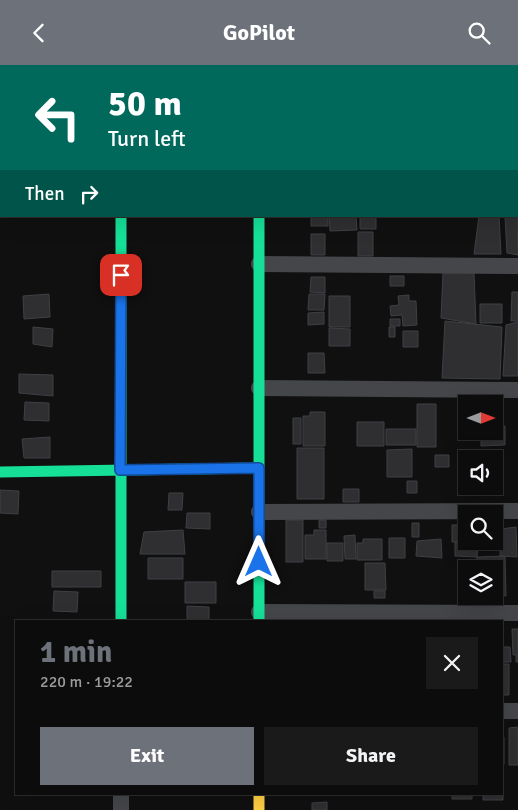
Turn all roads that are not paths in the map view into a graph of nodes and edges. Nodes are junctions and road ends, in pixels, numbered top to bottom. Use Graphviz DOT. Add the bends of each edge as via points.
graph roads {
  1 [pos="121,217"];
  2 [pos="259,217"];
  3 [pos="259,264"];
  4 [pos="518,265"];
  5 [pos="259,388"];
  6 [pos="518,390"];
  7 [pos="259,468"];
  8 [pos="120,470"];
  9 [pos="0,472"];
  10 [pos="518,511"];
  11 [pos="259,512"];
  12 [pos="518,613"];
  13 [pos="259,617"];
  14 [pos="121,620"];
  15 [pos="503,711"];
  16 [pos="518,711"];
  17 [pos="121,795"];
  18 [pos="259,795"];
  19 [pos="121,810"];
  20 [pos="260,810"];
  1 -- 8 [label="street"];
  2 -- 3 [label="street"];
  3 -- 4 [label="street"];
  3 -- 5 [label="street"];
  5 -- 6 [label="street"];
  5 -- 7 [label="street"];
  7 -- 8 [label="street"];
  7 -- 11 [label="street"];
  8 -- 9 [label="street"];
  8 -- 14 [label="street"];
  10 -- 11 [label="street"];
  11 -- 13 [label="street"];
  12 -- 13 [label="street"];
  15 -- 16 [label="street"];
  17 -- 19 [label="street"];
  18 -- 20 [label="street"];
}
